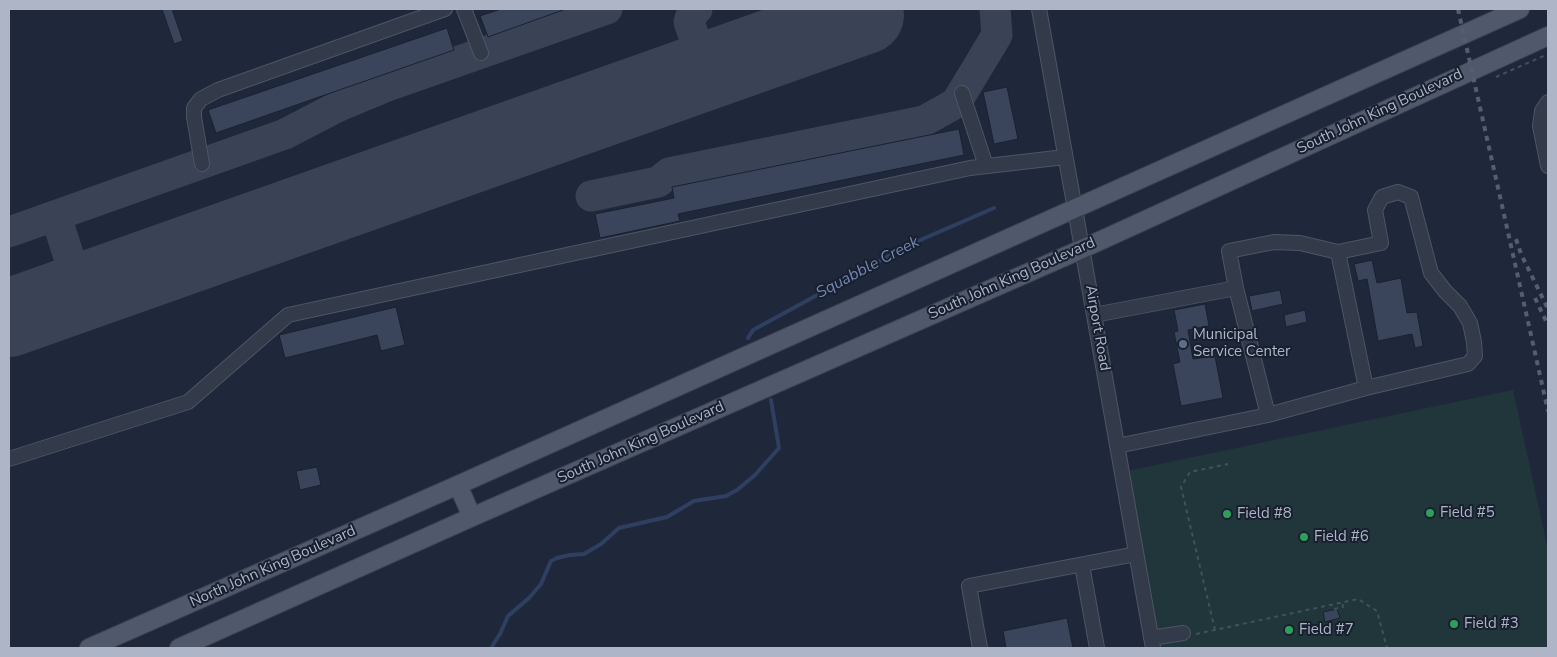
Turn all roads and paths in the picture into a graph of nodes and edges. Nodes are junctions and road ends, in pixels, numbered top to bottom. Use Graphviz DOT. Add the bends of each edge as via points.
graph roads {
  1 [pos="444,9"];
  2 [pos="464,9"];
  3 [pos="1039,9"];
  4 [pos="1520,9"];
  5 [pos="1548,36"];
  6 [pos="481,53"];
  7 [pos="1548,54"];
  8 [pos="1496,77"];
  9 [pos="962,93"];
  10 [pos="1548,102"];
  11 [pos="1065,157"];
  12 [pos="202,164"];
  13 [pos="986,166"];
  14 [pos="1548,166"];
  15 [pos="1074,209"];
  16 [pos="1082,249"];
  17 [pos="1338,252"];
  18 [pos="1236,288"];
  19 [pos="1094,314"];
  20 [pos="1366,388"];
  21 [pos="1268,415"];
  22 [pos="1117,446"];
  23 [pos="9,459"];
  24 [pos="1228,464"];
  25 [pos="458,485"];
  26 [pos="472,517"];
  27 [pos="1136,554"];
  28 [pos="1082,565"];
  29 [pos="1342,602"];
  30 [pos="1328,605"];
  31 [pos="1334,609"];
  32 [pos="1329,610"];
  33 [pos="1215,630"];
  34 [pos="1188,634"];
  35 [pos="1152,643"];
  36 [pos="89,648"];
  37 [pos="179,648"];
  38 [pos="980,648"];
  39 [pos="1097,648"];
  40 [pos="1387,648"];
  1 -- 12 [label="street" via="218,90 201,99 194,108 194,118"];
  2 -- 6 [label="street"];
  3 -- 11 [label="street, Airport Road"];
  4 -- 15 [label="main road"];
  5 -- 16 [label="main road, South John King Boulevard"];
  7 -- 8 [label="path"];
  9 -- 13 [label="street"];
  10 -- 14 [label="street" via="1542,112 1540,126"];
  11 -- 13 [label="street"];
  11 -- 15 [label="street, Airport Road"];
  13 -- 23 [label="street" via="288,315 188,402"];
  15 -- 16 [label="street, Airport Road"];
  15 -- 25 [label="main road"];
  16 -- 19 [label="street, Airport Road"];
  16 -- 26 [label="main road, South John King Boulevard"];
  17 -- 18 [label="street" via="1300,243 1274,242 1229,251"];
  17 -- 20 [label="street"];
  17 -- 20 [label="street" via="1381,243 1375,210 1382,197 1398,192 1411,197 1431,273 1460,306 1470,323 1474,342 1475,356 1468,364"];
  18 -- 19 [label="street"];
  18 -- 21 [label="street"];
  19 -- 22 [label="street, Airport Road"];
  20 -- 21 [label="street"];
  21 -- 22 [label="street"];
  22 -- 27 [label="street, Airport Road"];
  24 -- 33 [label="path" via="1190,472 1182,488"];
  25 -- 26 [label="main road"];
  25 -- 36 [label="main road, North John King Boulevard"];
  26 -- 37 [label="main road"];
  27 -- 28 [label="street"];
  27 -- 35 [label="street, Airport Road"];
  28 -- 38 [label="street" via="968,586"];
  28 -- 39 [label="street"];
  29 -- 30 [label="path"];
  29 -- 31 [label="path" via="1343,607"];
  29 -- 40 [label="path" via="1358,598 1377,611"];
  30 -- 32 [label="path"];
  30 -- 33 [label="path"];
  33 -- 34 [label="path"];
  34 -- 35 [label="street"];
}
